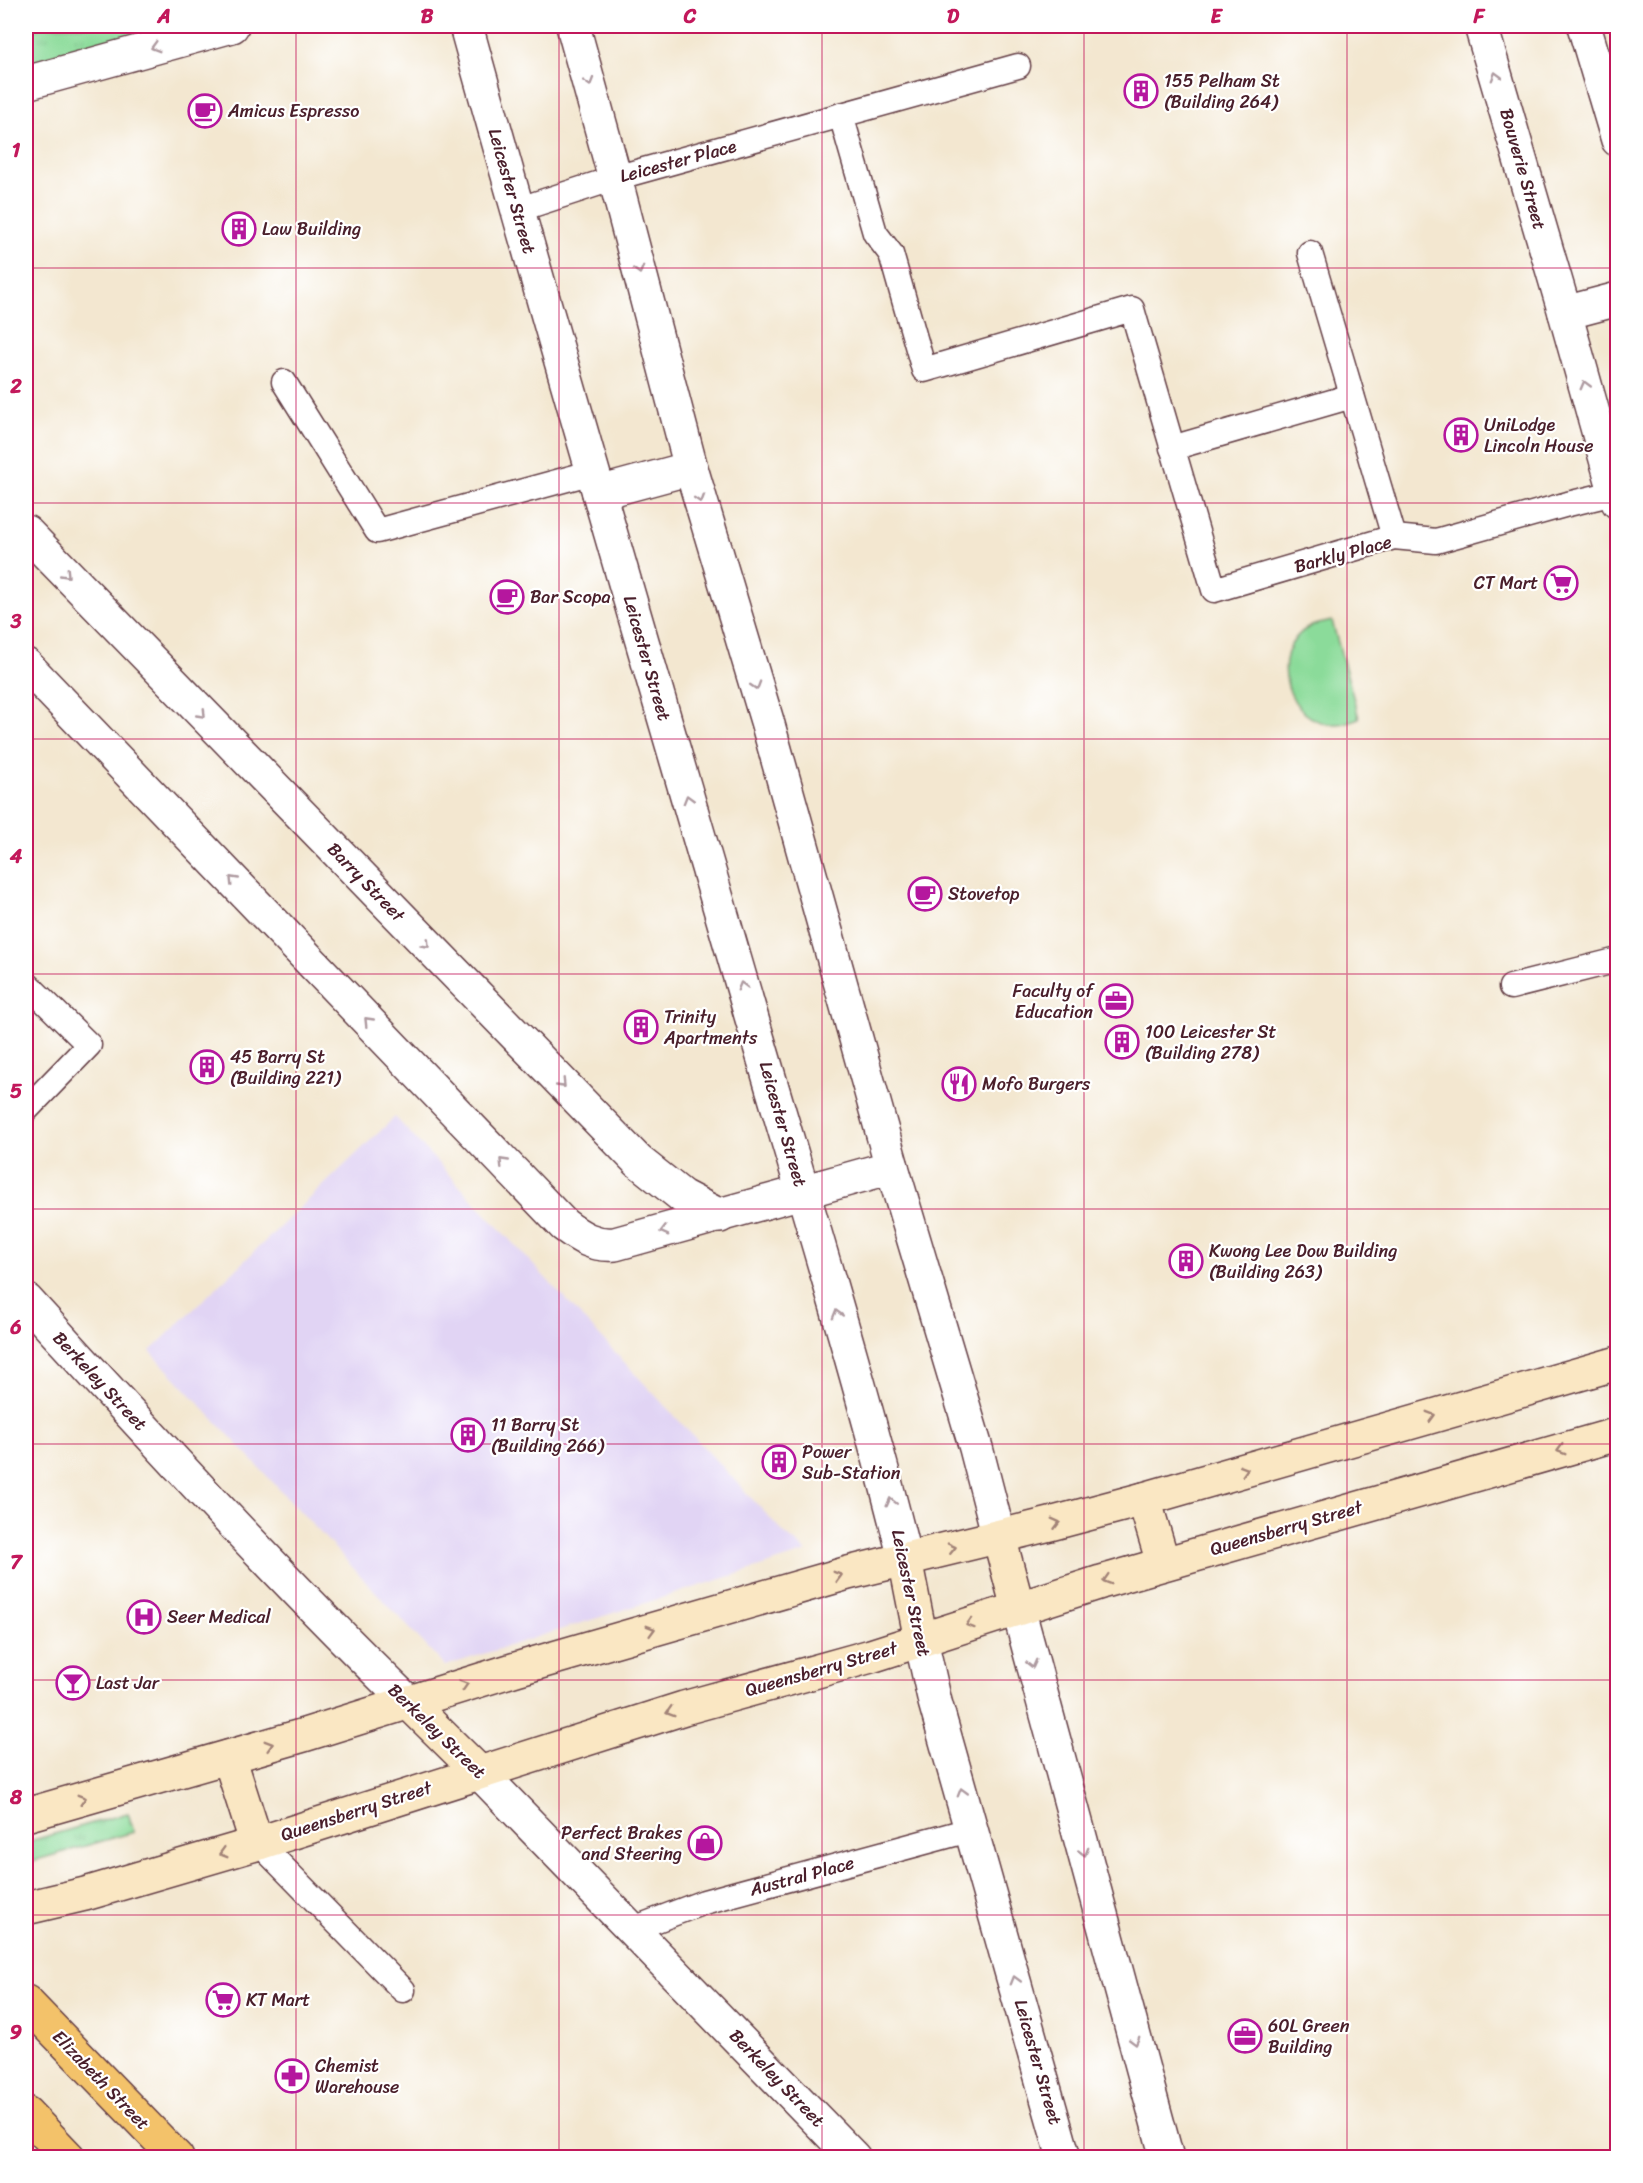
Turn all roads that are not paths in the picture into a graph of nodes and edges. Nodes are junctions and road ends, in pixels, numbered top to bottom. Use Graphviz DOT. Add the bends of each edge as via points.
graph roads {
  1 [pos="232,26"];
  2 [pos="466,26"];
  3 [pos="573,26"];
  4 [pos="1481,26"];
  5 [pos="1584,26"];
  6 [pos="1018,66"];
  7 [pos="26,83"];
  8 [pos="841,115"];
  9 [pos="1617,140"];
  10 [pos="615,178"];
  11 [pos="517,210"];
  12 [pos="1310,253"];
  13 [pos="1617,298"];
  14 [pos="1565,313"];
  15 [pos="284,382"];
  16 [pos="1352,396"];
  17 [pos="1172,448"];
  18 [pos="691,468"];
  19 [pos="596,483"];
  20 [pos="1617,496"];
  21 [pos="1391,527"];
  22 [pos="26,532"];
  23 [pos="26,665"];
  24 [pos="1617,960"];
  25 [pos="26,983"];
  26 [pos="1511,987"];
  27 [pos="26,1110"];
  28 [pos="892,1167"];
  29 [pos="802,1192"];
  30 [pos="720,1215"];
  31 [pos="26,1300"];
  32 [pos="1615,1372"];
  33 [pos="1617,1434"];
  34 [pos="1143,1499"];
  35 [pos="999,1537"];
  36 [pos="905,1559"];
  37 [pos="1163,1563"];
  38 [pos="1018,1608"];
  39 [pos="921,1640"];
  40 [pos="408,1702"];
  41 [pos="229,1757"];
  42 [pos="479,1772"];
  43 [pos="26,1815"];
  44 [pos="973,1829"];
  45 [pos="259,1843"];
  46 [pos="26,1908"];
  47 [pos="633,1929"];
  48 [pos="403,1990"];
  49 [pos="26,2002"];
  50 [pos="26,2113"];
  51 [pos="69,2157"];
  52 [pos="177,2157"];
  53 [pos="854,2157"];
  54 [pos="1065,2157"];
  55 [pos="1167,2157"];
  1 -- 7 [label="street, one-way"];
  2 -- 11 [label="street, Leicester Street"];
  3 -- 10 [label="street, one-way"];
  14 -- 4 [label="street, Bouverie Street, one-way"];
  5 -- 9 [label="street"];
  6 -- 8 [label="lane, Leicester Place"];
  8 -- 10 [label="lane, Leicester Place"];
  8 -- 17 [label="lane, Barkly Place" via="875,233 891,254 924,370 1132,309"];
  10 -- 11 [label="lane, Leicester Place"];
  10 -- 18 [label="street, one-way"];
  11 -- 19 [label="street, Leicester Street"];
  12 -- 16 [label="lane, Barkly Place"];
  13 -- 14 [label="street"];
  20 -- 14 [label="street, Bouverie Street, one-way"];
  15 -- 19 [label="lane" via="377,531"];
  16 -- 17 [label="lane"];
  16 -- 21 [label="lane, Barkly Place"];
  17 -- 21 [label="lane, Barkly Place" via="1214,590"];
  18 -- 19 [label="street"];
  18 -- 28 [label="street, one-way" via="767,721"];
  29 -- 19 [label="street, Leicester Street, one-way"];
  20 -- 21 [label="lane, Barkly Place" via="1568,504 1436,542"];
  22 -- 30 [label="street, Barry Street, one-way" via="638,1161 682,1196"];
  30 -- 23 [label="street, one-way" via="615,1244 596,1244 573,1232"];
  24 -- 26 [label="lane"];
  25 -- 27 [label="lane" via="90,1046"];
  28 -- 29 [label="street"];
  28 -- 35 [label="street"];
  29 -- 30 [label="street"];
  36 -- 29 [label="street, Leicester Street, one-way"];
  31 -- 40 [label="street, Berkeley Street" via="188,1476"];
  34 -- 32 [label="main road, one-way"];
  33 -- 37 [label="main road, Queensberry Street, one-way"];
  35 -- 34 [label="main road, one-way"];
  34 -- 37 [label="main road"];
  36 -- 35 [label="main road, one-way"];
  35 -- 38 [label="main road"];
  36 -- 39 [label="main road, Leicester Street"];
  40 -- 36 [label="main road, one-way"];
  37 -- 38 [label="main road, Queensberry Street, one-way"];
  38 -- 39 [label="main road, Queensberry Street, one-way"];
  38 -- 55 [label="street, one-way"];
  39 -- 42 [label="main road, Queensberry Street, one-way"];
  44 -- 39 [label="street, Leicester Street, one-way"];
  41 -- 40 [label="main road, one-way"];
  40 -- 42 [label="main road, Berkeley Street"];
  43 -- 41 [label="main road, one-way"];
  41 -- 45 [label="main road"];
  42 -- 45 [label="main road, Queensberry Street"];
  42 -- 47 [label="street, Berkeley Street"];
  44 -- 47 [label="lane, Austral Place" via="704,1902"];
  54 -- 44 [label="street, Leicester Street, one-way"];
  45 -- 46 [label="main road, Queensberry Street, one-way"];
  45 -- 48 [label="lane"];
  47 -- 53 [label="street, Berkeley Street"];
  49 -- 52 [label="main road, Elizabeth Street"];
  50 -- 51 [label="main road"];
}
